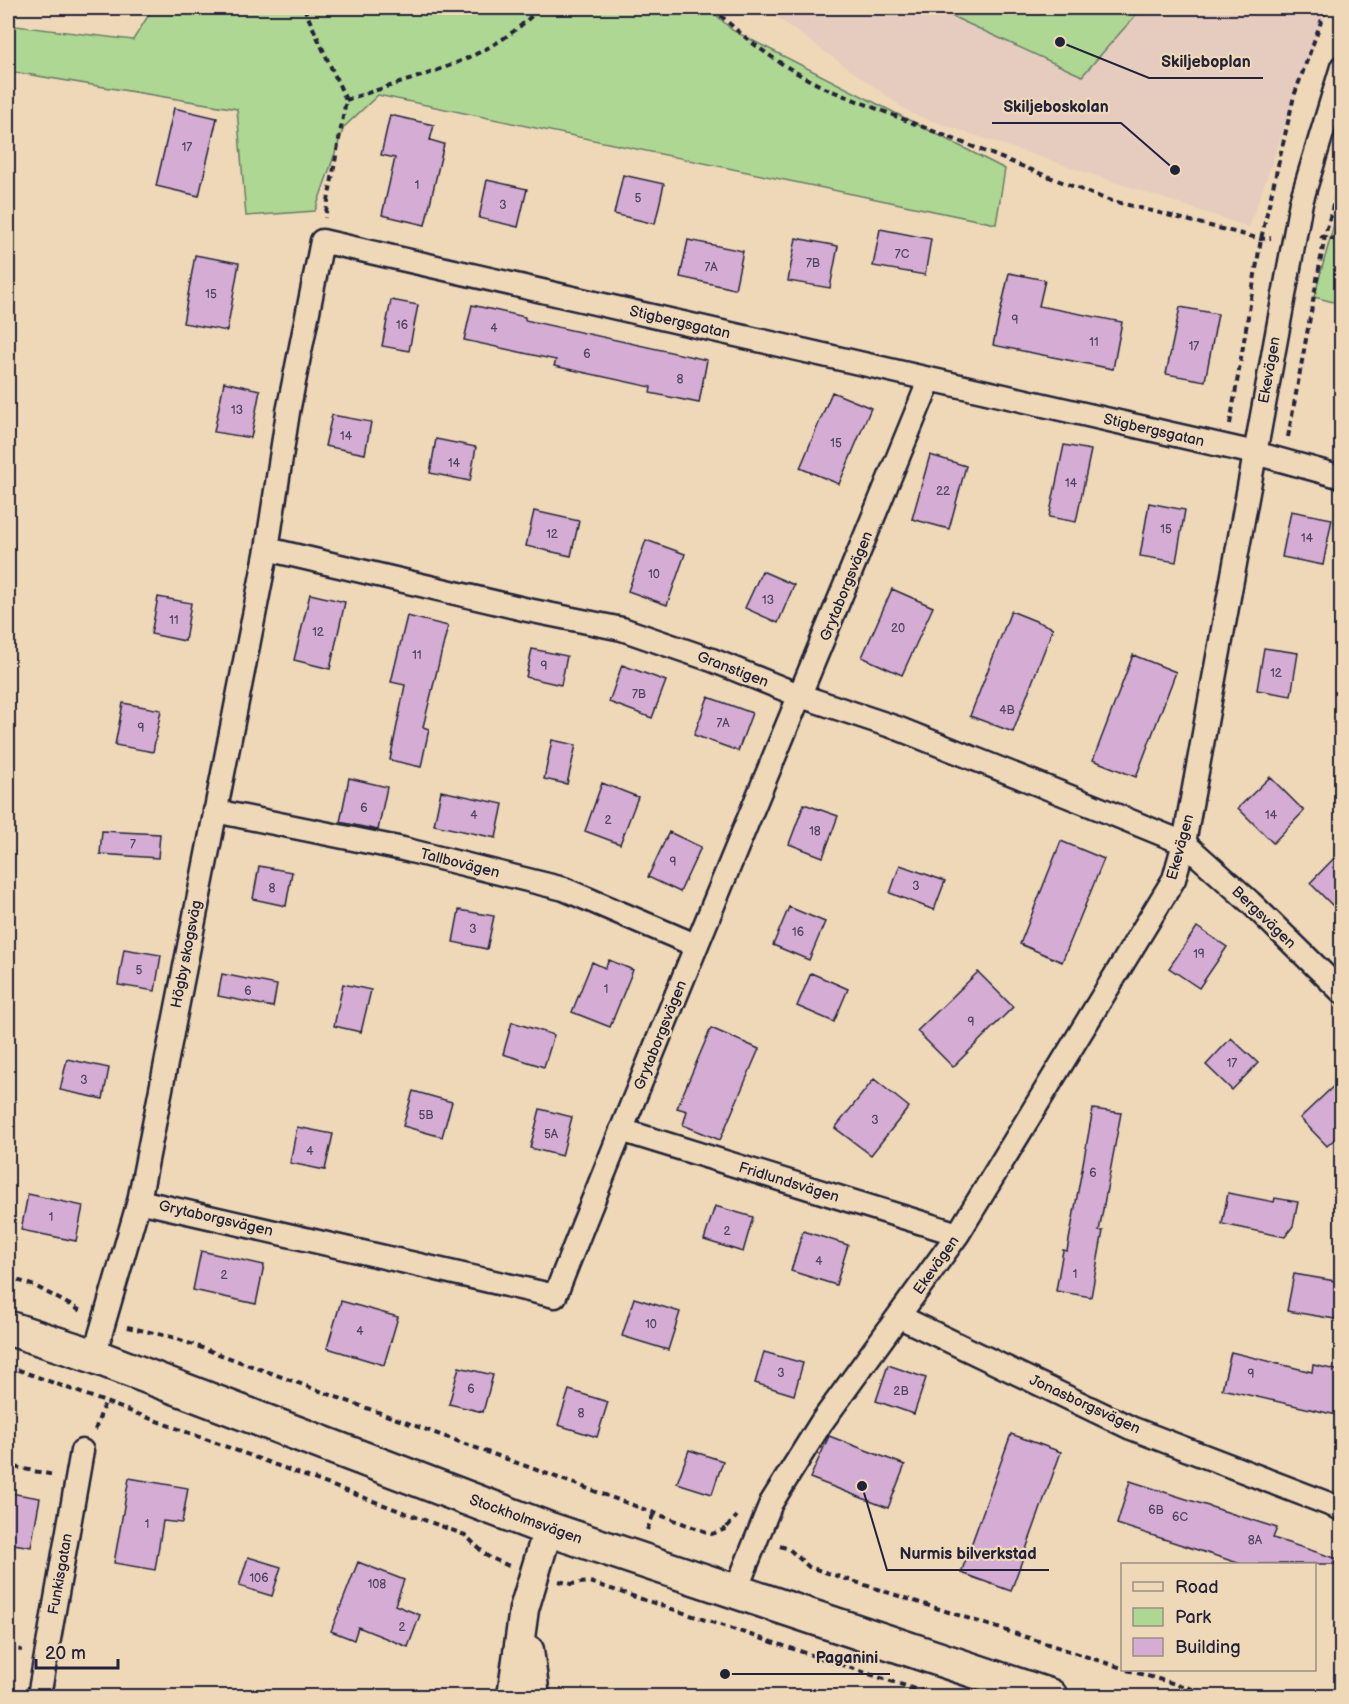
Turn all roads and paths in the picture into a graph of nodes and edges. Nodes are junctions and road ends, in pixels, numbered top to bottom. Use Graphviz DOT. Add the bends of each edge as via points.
graph roads {
  1 [pos="304,8"];
  2 [pos="539,8"];
  3 [pos="713,8"];
  4 [pos="1326,8"];
  5 [pos="1341,67"];
  6 [pos="346,100"];
  7 [pos="1341,171"];
  8 [pos="1325,236"];
  9 [pos="1260,239"];
  10 [pos="322,241"];
  11 [pos="1341,241"];
  12 [pos="930,379"];
  13 [pos="1230,424"];
  14 [pos="1256,453"];
  15 [pos="1341,477"];
  16 [pos="267,549"];
  17 [pos="801,696"];
  18 [pos="215,811"];
  19 [pos="1184,843"];
  20 [pos="695,945"];
  21 [pos="1341,992"];
  22 [pos="621,1130"];
  23 [pos="139,1201"];
  24 [pos="958,1234"];
  25 [pos="8,1277"];
  26 [pos="900,1317"];
  27 [pos="104,1320"];
  28 [pos="8,1328"];
  29 [pos="94,1356"];
  30 [pos="8,1366"];
  31 [pos="82,1450"];
  32 [pos="8,1461"];
  33 [pos="77,1480"];
  34 [pos="1341,1509"];
  35 [pos="548,1529"];
  36 [pos="758,1539"];
  37 [pos="533,1573"];
  38 [pos="736,1590"];
  39 [pos="524,1609"];
  40 [pos="1121,1668"];
  41 [pos="1130,1671"];
  42 [pos="39,1696"];
  43 [pos="512,1696"];
  44 [pos="535,1696"];
  45 [pos="936,1696"];
  46 [pos="1050,1696"];
  47 [pos="1217,1696"];
  1 -- 6 [label="path"];
  2 -- 6 [label="path" via="486,51"];
  3 -- 9 [label="path" via="786,69 827,89 1105,199"];
  4 -- 9 [label="path" via="1294,96"];
  5 -- 14 [label="street, Ekevägen" via="1301,202"];
  6 -- 10 [label="path"];
  7 -- 8 [label="path"];
  8 -- 11 [label="path"];
  8 -- 14 [label="path" via="1291,436"];
  9 -- 13 [label="path"];
  10 -- 12 [label="street, Stigbergsgatan"];
  10 -- 16 [label="street" via="288,412"];
  12 -- 14 [label="street, Stigbergsgatan"];
  12 -- 17 [label="street, Grytaborgsvägen"];
  14 -- 15 [label="street, Stigbergsgatan"];
  14 -- 19 [label="street, Ekevägen"];
  16 -- 17 [label="street, Granstigen" via="622,629"];
  16 -- 18 [label="street, Högby skogsväg"];
  17 -- 19 [label="street, Granstigen" via="897,728"];
  17 -- 20 [label="street, Grytaborgsvägen"];
  18 -- 20 [label="street, Tallbovägen" via="403,849 564,889"];
  18 -- 23 [label="street, Högby skogsväg"];
  19 -- 21 [label="street, Bergsvägen"];
  19 -- 24 [label="street, Ekevägen" via="1174,879"];
  20 -- 22 [label="street, Grytaborgsvägen"];
  22 -- 23 [label="street, Grytaborgsvägen" via="555,1296"];
  22 -- 24 [label="street, Fridlundsvägen"];
  23 -- 27 [label="street, Högby skogsväg"];
  24 -- 26 [label="street, Ekevägen"];
  25 -- 27 [label="path"];
  26 -- 34 [label="street, Jonasborgsvägen" via="1131,1428"];
  26 -- 36 [label="street, Ekevägen" via="821,1423 771,1503"];
  27 -- 29 [label="street, Högby skogsväg"];
  27 -- 36 [label="path" via="172,1337 712,1534 727,1527"];
  28 -- 29 [label="main road, Stockholmsvägen"];
  29 -- 35 [label="main road, Stockholmsvägen"];
  30 -- 37 [label="path" via="465,1535 487,1556"];
  31 -- 33 [label="street, Funkisgatan"];
  32 -- 33 [label="path" via="9,1466"];
  33 -- 42 [label="street, Funkisgatan"];
  35 -- 37 [label="street"];
  35 -- 38 [label="main road, Stockholmsvägen"];
  36 -- 38 [label="street, Ekevägen"];
  36 -- 40 [label="path" via="789,1549 809,1567"];
  37 -- 39 [label="street"];
  37 -- 45 [label="path" via="570,1584 590,1582"];
  38 -- 46 [label="main road, Stockholmsvägen"];
  39 -- 43 [label="street"];
  39 -- 44 [label="street"];
  41 -- 47 [label="path"];
}
